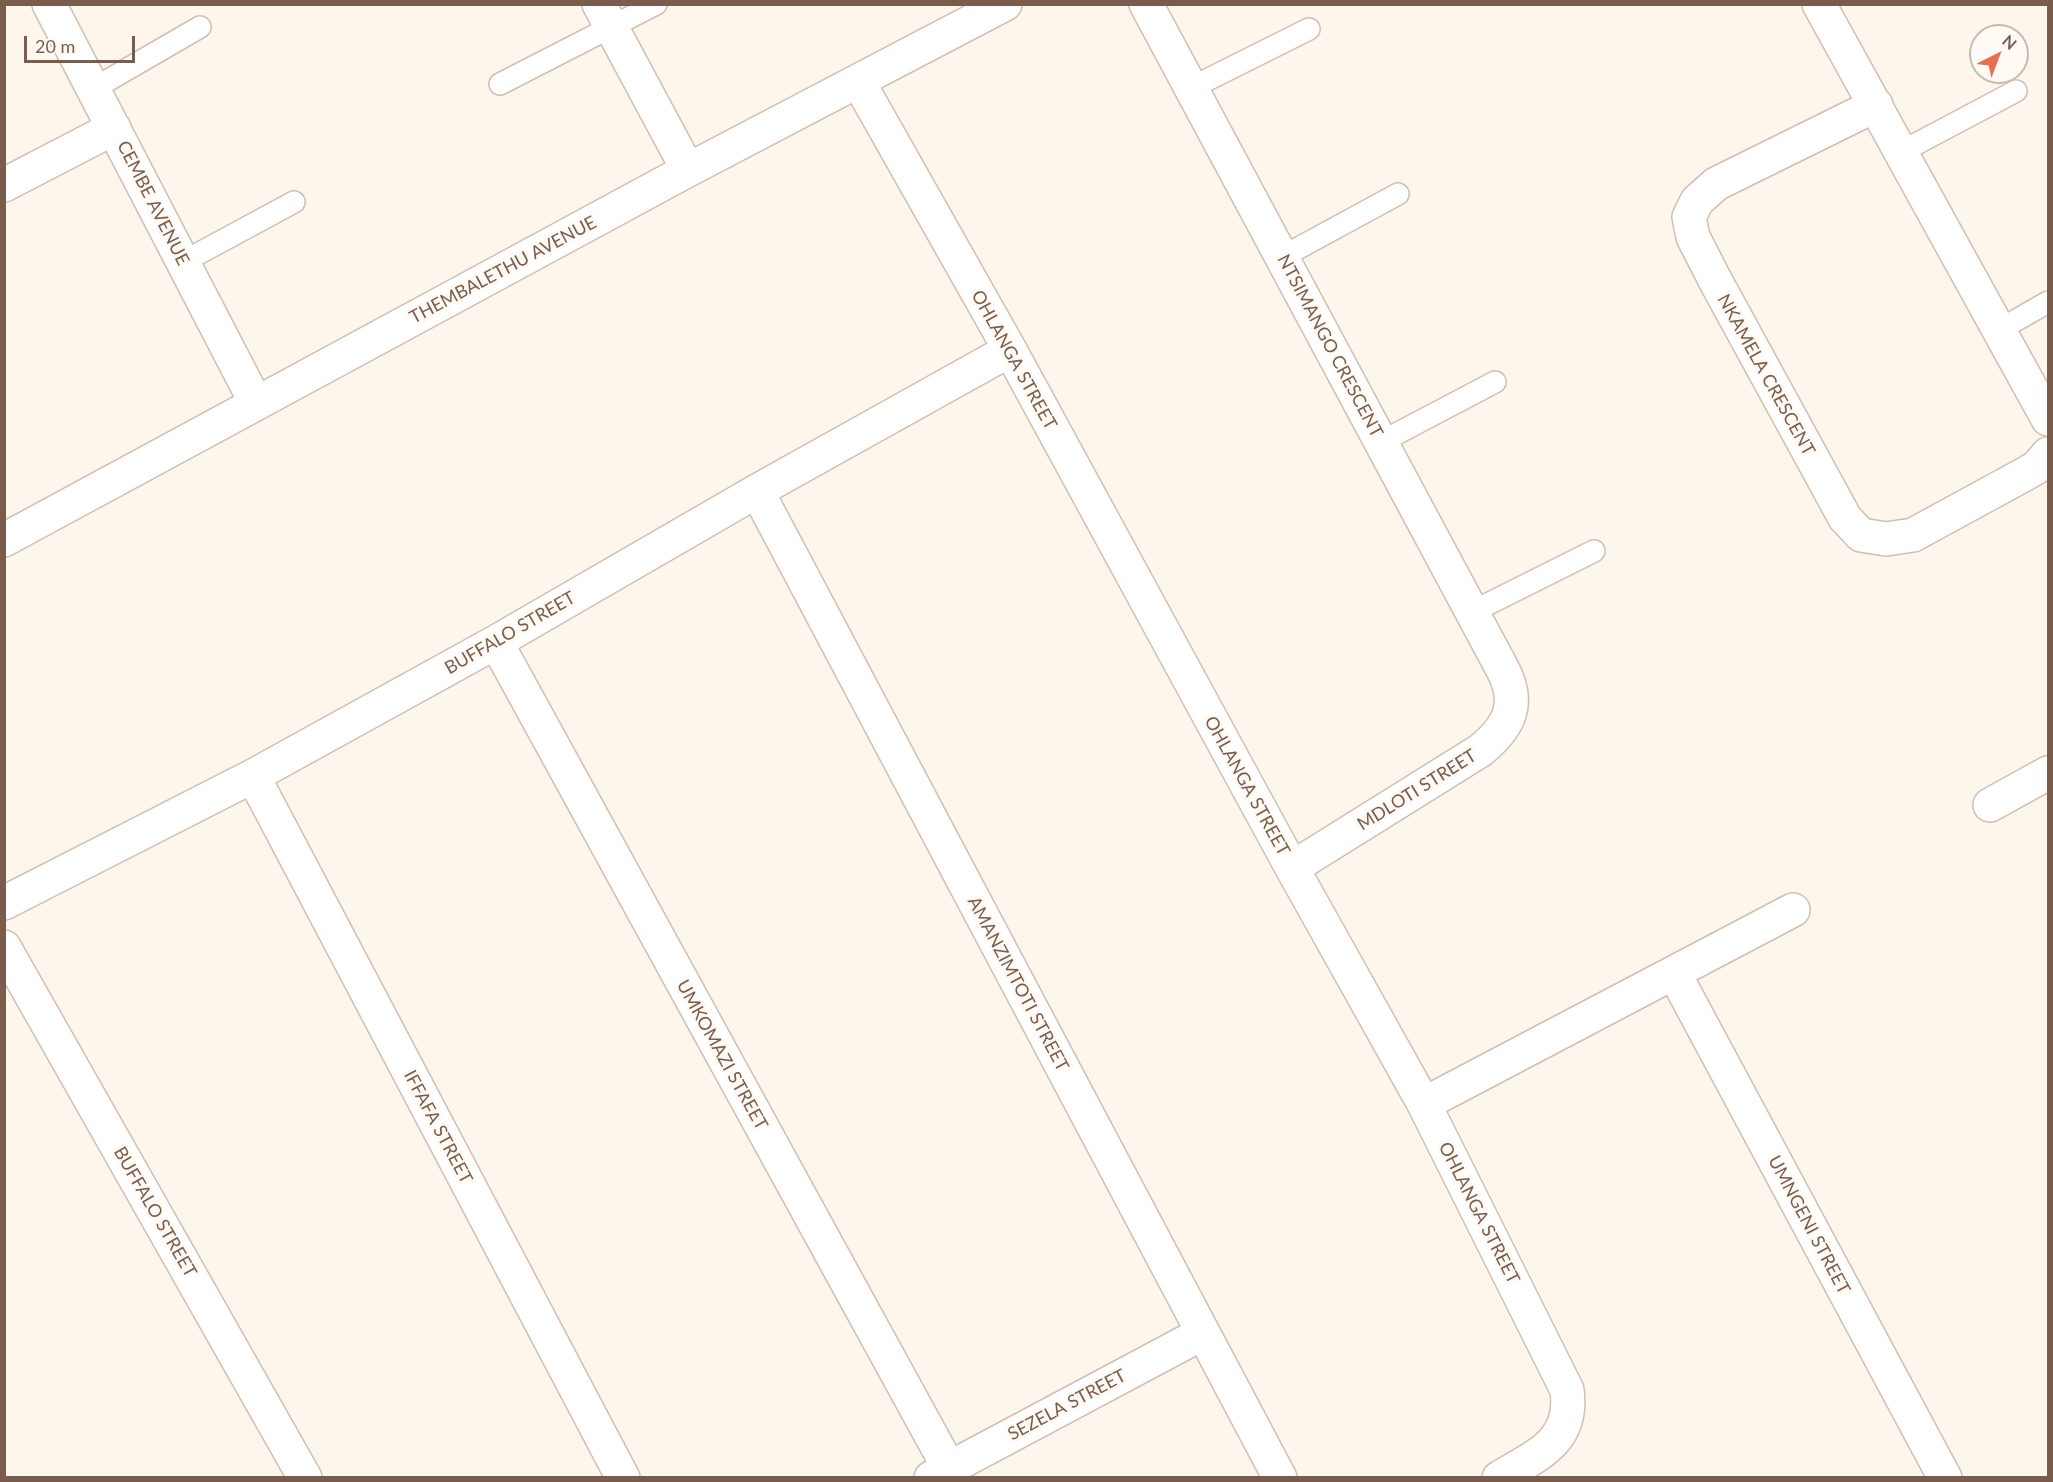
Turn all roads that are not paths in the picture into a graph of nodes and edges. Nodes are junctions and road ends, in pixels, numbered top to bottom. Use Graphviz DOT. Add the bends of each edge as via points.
graph roads {
  1 [pos="49,4"];
  2 [pos="656,4"];
  3 [pos="1005,4"];
  4 [pos="1146,4"];
  5 [pos="1819,4"];
  6 [pos="605,16"];
  7 [pos="200,27"];
  8 [pos="1308,29"];
  9 [pos="858,81"];
  10 [pos="500,84"];
  11 [pos="1191,88"];
  12 [pos="93,89"];
  13 [pos="2016,92"];
  14 [pos="1876,105"];
  15 [pos="114,128"];
  16 [pos="1901,152"];
  17 [pos="688,170"];
  18 [pos="4,185"];
  19 [pos="1398,194"];
  20 [pos="294,202"];
  21 [pos="1282,257"];
  22 [pos="183,262"];
  23 [pos="2049,302"];
  24 [pos="1999,330"];
  25 [pos="1010,351"];
  26 [pos="1495,382"];
  27 [pos="256,403"];
  28 [pos="2049,419"];
  29 [pos="1381,442"];
  30 [pos="2049,454"];
  31 [pos="757,491"];
  32 [pos="4,540"];
  33 [pos="1594,551"];
  34 [pos="1472,612"];
  35 [pos="496,642"];
  36 [pos="1511,689"];
  37 [pos="2049,773"];
  38 [pos="253,777"];
  39 [pos="1990,805"];
  40 [pos="1292,868"];
  41 [pos="4,903"];
  42 [pos="1793,910"];
  43 [pos="4,947"];
  44 [pos="1674,973"];
  45 [pos="1424,1104"];
  46 [pos="1203,1333"];
  47 [pos="940,1473"];
  48 [pos="305,1478"];
  49 [pos="623,1478"];
  50 [pos="1280,1478"];
  51 [pos="1499,1478"];
  52 [pos="1945,1478"];
  1 -- 12 [label="street, CEMBE AVENUE"];
  2 -- 6 [label="lane"];
  3 -- 9 [label="street, THEMBALETHU AVENUE"];
  4 -- 11 [label="street, NTSIMANGO CRESCENT"];
  5 -- 14 [label="street"];
  6 -- 10 [label="lane"];
  6 -- 17 [label="street"];
  7 -- 12 [label="lane"];
  8 -- 11 [label="lane"];
  9 -- 17 [label="street, THEMBALETHU AVENUE"];
  9 -- 25 [label="street, OHLANGA STREET"];
  11 -- 21 [label="street, NTSIMANGO CRESCENT"];
  12 -- 15 [label="street, CEMBE AVENUE"];
  13 -- 16 [label="lane"];
  14 -- 16 [label="street"];
  14 -- 30 [label="street, NKAMELA CRESCENT" via="1716,184 1697,201 1689,217 1693,237 1714,280 1827,487 1845,518 1861,535 1886,539 1913,535 2031,470"];
  15 -- 18 [label="street"];
  15 -- 22 [label="street, CEMBE AVENUE"];
  16 -- 24 [label="street"];
  17 -- 27 [label="street, THEMBALETHU AVENUE"];
  19 -- 21 [label="lane"];
  20 -- 22 [label="lane"];
  21 -- 29 [label="street, NTSIMANGO CRESCENT"];
  22 -- 27 [label="street, CEMBE AVENUE"];
  23 -- 24 [label="lane"];
  24 -- 28 [label="street"];
  25 -- 31 [label="street, BUFFALO STREET"];
  25 -- 40 [label="street, OHLANGA STREET"];
  26 -- 29 [label="lane"];
  27 -- 32 [label="street, THEMBALETHU AVENUE"];
  29 -- 34 [label="street, NTSIMANGO CRESCENT"];
  31 -- 35 [label="street, BUFFALO STREET"];
  31 -- 46 [label="street, AMANZIMTOTI STREET"];
  33 -- 34 [label="lane"];
  34 -- 36 [label="street, NTSIMANGO CRESCENT"];
  35 -- 38 [label="street, BUFFALO STREET"];
  35 -- 47 [label="street, UMKOMAZI STREET"];
  36 -- 40 [label="street, MDLOTI STREET" via="1510,717 1488,745"];
  37 -- 39 [label="street"];
  38 -- 41 [label="street, BUFFALO STREET"];
  38 -- 49 [label="street, IFFAFA STREET"];
  40 -- 45 [label="street, OHLANGA STREET"];
  42 -- 44 [label="street"];
  43 -- 48 [label="street, BUFFALO STREET"];
  44 -- 45 [label="street"];
  44 -- 52 [label="street, UMNGENI STREET"];
  45 -- 51 [label="street, OHLANGA STREET" via="1567,1390 1567,1417 1558,1438"];
  46 -- 47 [label="street, SEZELA STREET"];
  46 -- 50 [label="street, AMANZIMTOTI STREET"];
}
